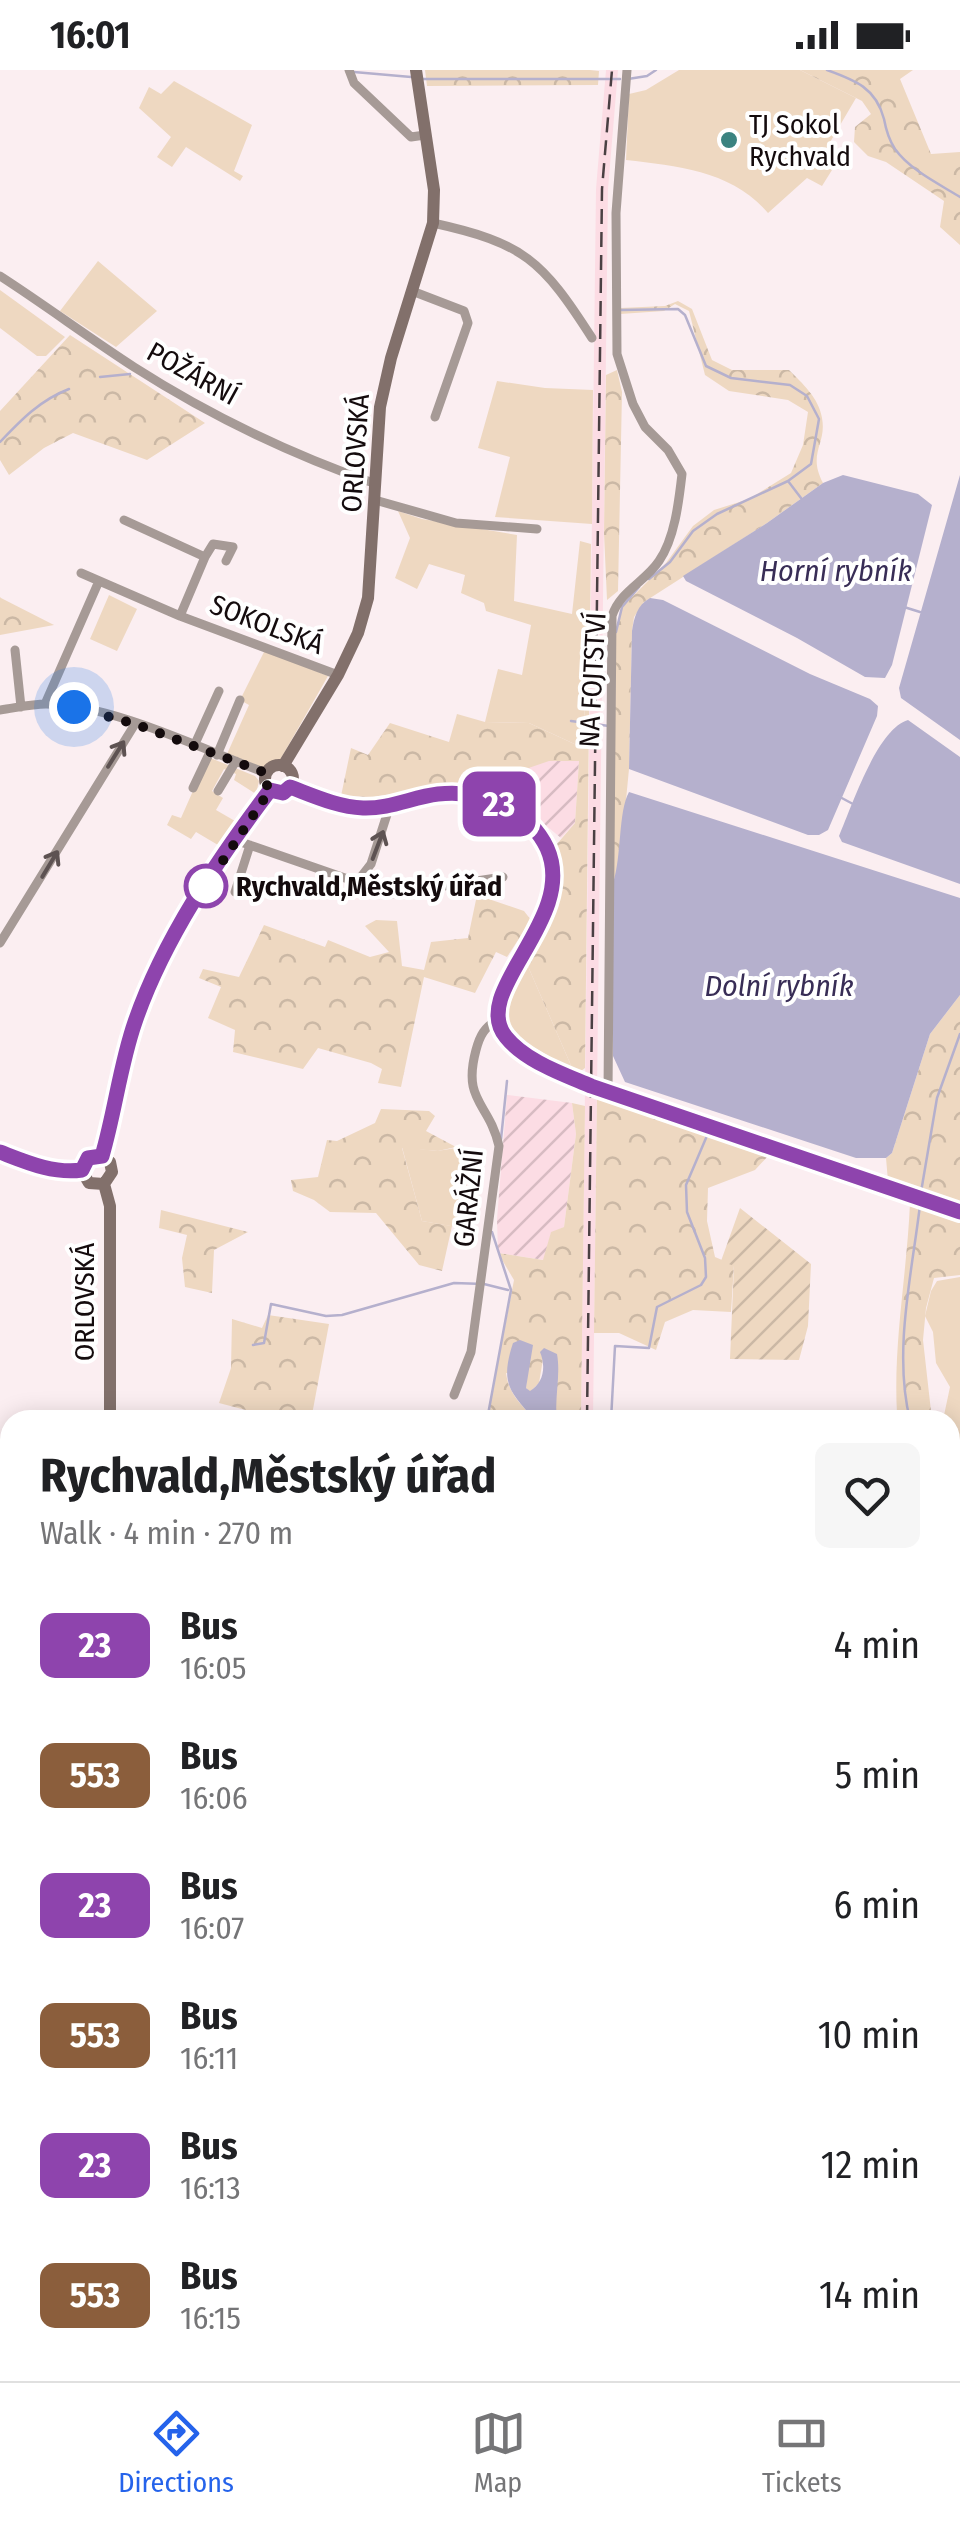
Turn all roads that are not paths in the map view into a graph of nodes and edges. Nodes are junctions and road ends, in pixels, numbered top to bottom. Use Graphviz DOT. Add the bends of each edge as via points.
graph roads {
  1 [pos="348,70"];
  2 [pos="416,70"];
  3 [pos="627,72"];
  4 [pos="424,136"];
  5 [pos="433,224"];
  6 [pos="0,276"];
  7 [pos="412,291"];
  8 [pos="592,338"];
  9 [pos="435,417"];
  10 [pos="376,484"];
  11 [pos="376,500"];
  12 [pos="124,520"];
  13 [pos="537,529"];
  14 [pos="238,536"];
  15 [pos="232,547"];
  16 [pos="205,558"];
  17 [pos="226,561"];
  18 [pos="82,573"];
  19 [pos="99,582"];
  20 [pos="180,616"];
  21 [pos="14,650"];
  22 [pos="338,675"];
  23 [pos="219,691"];
  24 [pos="240,700"];
  25 [pos="45,704"];
  26 [pos="21,707"];
  27 [pos="0,710"];
  28 [pos="135,724"];
  29 [pos="194,746"];
  30 [pos="213,753"];
  31 [pos="236,762"];
  32 [pos="284,766"];
  33 [pos="266,773"];
  34 [pos="290,787"];
  35 [pos="193,788"];
  36 [pos="270,790"];
  37 [pos="218,791"];
  38 [pos="390,805"];
  39 [pos="235,840"];
  40 [pos="250,846"];
  41 [pos="503,876"];
  42 [pos="358,882"];
  43 [pos="235,892"];
  44 [pos="0,943"];
  45 [pos="498,1019"];
  46 [pos="608,1092"];
  47 [pos="0,1152"];
  48 [pos="102,1156"];
  49 [pos="82,1170"];
  50 [pos="104,1184"];
  51 [pos="960,1212"];
  52 [pos="454,1395"];
  53 [pos="110,1410"];
  1 -- 4 [label="street" via="411,137"];
  2 -- 4 [label="main road, ORLOVSKÁ"];
  3 -- 46 [label="street, NA FOJTSTVÍ" via="616,213 617,354 645,427 682,474 659,561 616,603 612,616"];
  4 -- 5 [label="main road, ORLOVSKÁ"];
  5 -- 7 [label="main road, ORLOVSKÁ"];
  5 -- 8 [label="street" via="502,242 528,257"];
  6 -- 10 [label="street, POŽÁRNÍ" via="134,368 320,465"];
  7 -- 9 [label="street" via="464,311 468,323"];
  7 -- 10 [label="main road, ORLOVSKÁ" via="386,374"];
  10 -- 11 [label="main road, ORLOVSKÁ"];
  11 -- 13 [label="street" via="456,523"];
  11 -- 22 [label="main road, ORLOVSKÁ" via="368,598"];
  12 -- 16 [label="street, SOKOLSKÁ"];
  14 -- 15 [label="street"];
  15 -- 16 [label="street" via="213,544"];
  15 -- 17 [label="street"];
  16 -- 20 [label="street, SOKOLSKÁ"];
  18 -- 19 [label="street, SOKOLSKÁ"];
  19 -- 20 [label="street, SOKOLSKÁ"];
  19 -- 25 [label="street"];
  20 -- 22 [label="street, SOKOLSKÁ"];
  21 -- 26 [label="street"];
  22 -- 32 [label="main road, ORLOVSKÁ"];
  23 -- 29 [label="street"];
  24 -- 30 [label="street"];
  25 -- 26 [label="street"];
  25 -- 28 [label="street"];
  26 -- 27 [label="street"];
  28 -- 29 [label="street"];
  44 -- 28 [label="street, one-way"];
  29 -- 30 [label="street"];
  30 -- 31 [label="street"];
  30 -- 35 [label="street"];
  31 -- 33 [label="street"];
  31 -- 37 [label="street"];
  32 -- 33 [label="main road"];
  32 -- 34 [label="main road" via="292,775"];
  33 -- 36 [label="main road"];
  34 -- 36 [label="main road"];
  34 -- 38 [label="street" via="345,806"];
  36 -- 39 [label="main road"];
  42 -- 38 [label="street, one-way"];
  38 -- 45 [label="street" via="439,794 481,797 520,816 545,844 554,876 550,903 506,985"];
  39 -- 40 [label="street"];
  39 -- 48 [label="main road" via="151,979"];
  40 -- 42 [label="street"];
  40 -- 43 [label="street"];
  41 -- 42 [label="street" via="391,894"];
  45 -- 46 [label="street" via="506,1038 523,1052"];
  45 -- 52 [label="street, GARÁŽNÍ" via="480,1035 470,1073 499,1146 471,1352"];
  46 -- 51 [label="street"];
  47 -- 49 [label="main road" via="59,1171"];
  48 -- 49 [label="main road" via="88,1158"];
  48 -- 50 [label="main road" via="112,1172"];
  49 -- 50 [label="main road" via="89,1184"];
  50 -- 53 [label="main road, ORLOVSKÁ" via="110,1206"];
}
